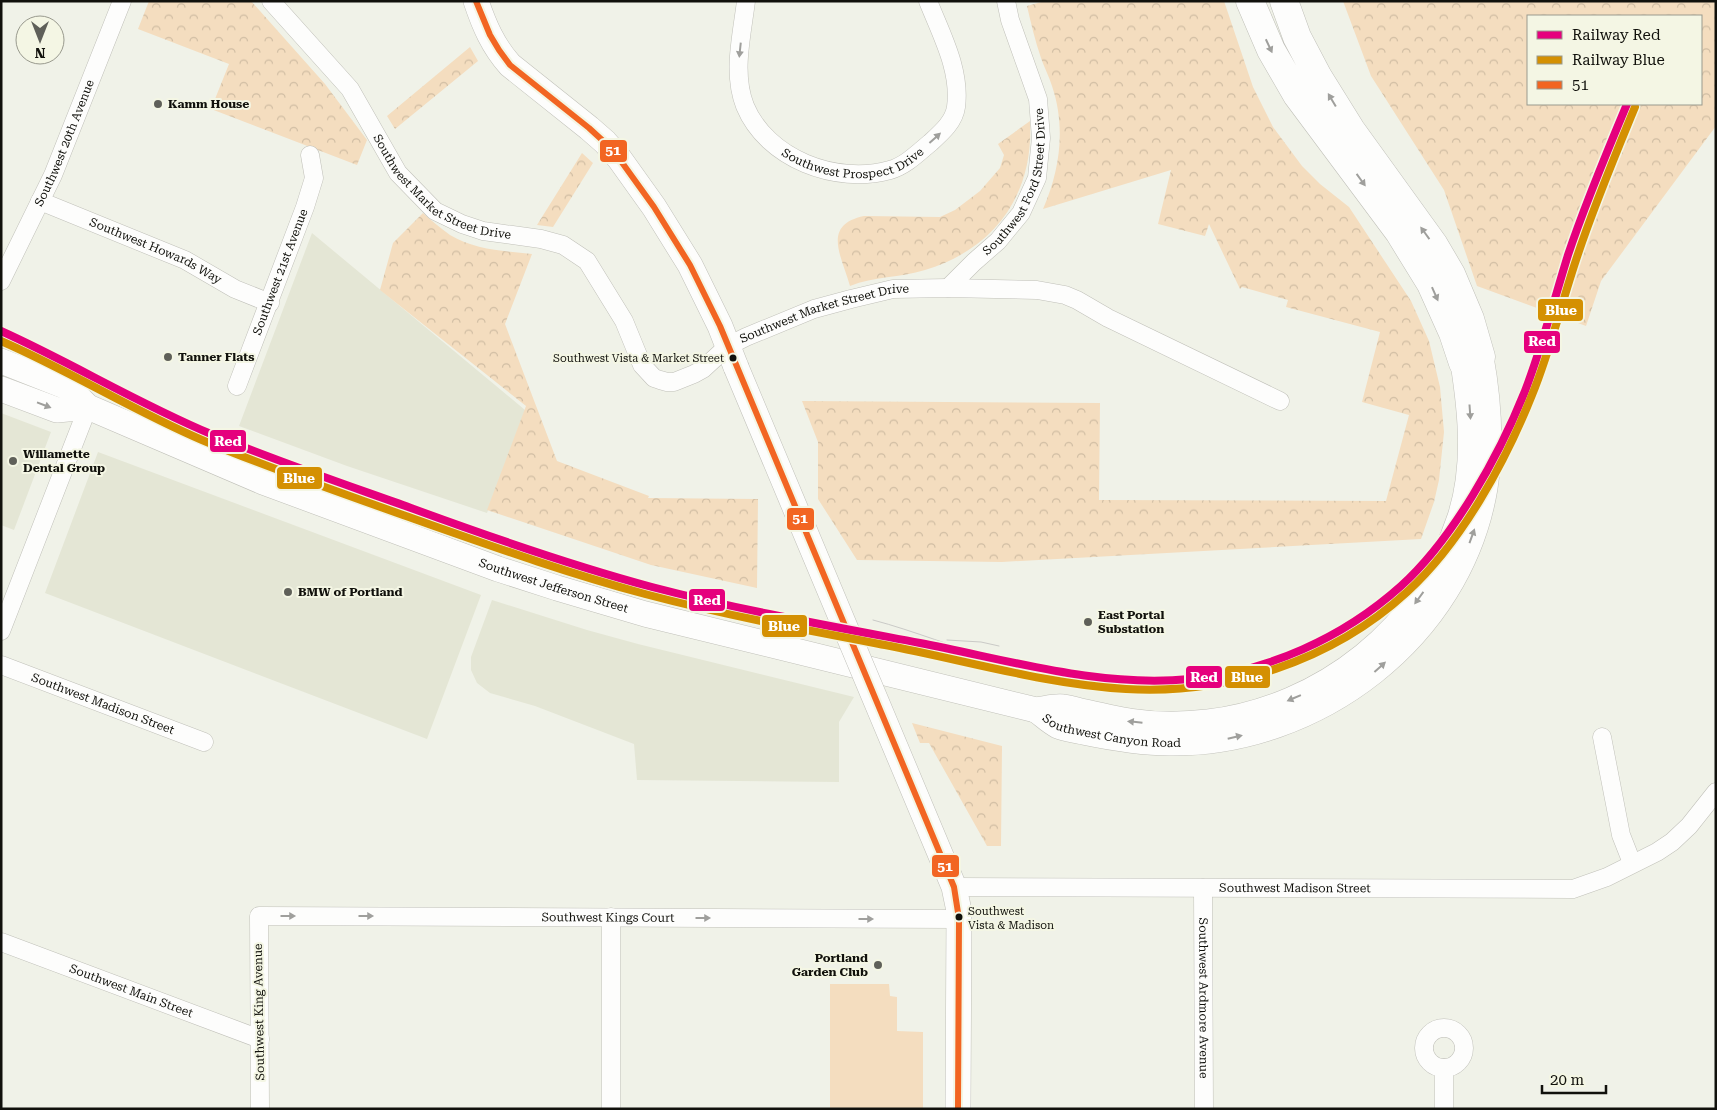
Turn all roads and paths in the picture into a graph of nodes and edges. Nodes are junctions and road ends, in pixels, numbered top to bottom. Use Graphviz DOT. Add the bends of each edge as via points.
graph roads {
  1 [pos="122,1"];
  2 [pos="271,1"];
  3 [pos="476,1"];
  4 [pos="746,1"];
  5 [pos="928,1"];
  6 [pos="1006,1"];
  7 [pos="1250,1"];
  8 [pos="1284,1"];
  9 [pos="310,155"];
  10 [pos="40,201"];
  11 [pos="1,282"];
  12 [pos="948,288"];
  13 [pos="270,303"];
  14 [pos="1474,355"];
  15 [pos="732,357"];
  16 [pos="1,361"];
  17 [pos="237,386"];
  18 [pos="1,389"];
  19 [pos="1280,401"];
  20 [pos="88,407"];
  21 [pos="1,631"];
  22 [pos="1,665"];
  23 [pos="1036,710"];
  24 [pos="1602,737"];
  25 [pos="204,742"];
  26 [pos="1716,792"];
  27 [pos="1632,863"];
  28 [pos="954,887"];
  29 [pos="1203,888"];
  30 [pos="259,916"];
  31 [pos="611,918"];
  32 [pos="959,919"];
  33 [pos="1,942"];
  34 [pos="260,1039"];
  35 [pos="1444,1068"];
  36 [pos="260,1109"];
  37 [pos="611,1109"];
  38 [pos="958,1109"];
  39 [pos="1204,1109"];
  40 [pos="1444,1109"];
  1 -- 10 [label="street, Southwest 20th Avenue" via="54,175"];
  2 -- 15 [label="street, Southwest Market Street Drive" via="350,89 398,173 435,211 483,231 563,245 587,261 624,321 642,365 654,378 674,382"];
  3 -- 15 [label="main road" via="488,33 510,65 605,142 636,180 690,265"];
  4 -- 5 [label="street, Southwest Prospect Drive, one-way" via="738,78 745,106 754,122 774,144 793,158 831,171 862,174 890,170 908,162 942,132 953,116 956,108 953,69"];
  6 -- 12 [label="street, Southwest Ford Street Drive" via="1038,99 1041,138 1037,178 1021,213 998,242"];
  7 -- 14 [label="highway, one-way" via="1271,50 1297,95 1399,232 1431,284 1453,333"];
  14 -- 8 [label="highway, one-way" via="1470,319 1451,274 1318,77 1297,38"];
  9 -- 13 [label="street, Southwest 21st Avenue" via="314,178"];
  10 -- 11 [label="street, Southwest 20th Avenue"];
  10 -- 13 [label="street, Southwest Howards Way" via="185,260 235,289"];
  12 -- 15 [label="street, Southwest Market Street Drive" via="893,290 814,309 746,337"];
  12 -- 19 [label="street, Southwest Market Street Drive" via="1037,290 1065,295"];
  13 -- 17 [label="street, Southwest 21st Avenue"];
  14 -- 23 [label="main road, Southwest Canyon Road" via="1489,413 1489,442 1485,488 1473,533 1455,575 1434,609 1401,648 1373,674 1338,698 1299,717 1264,730 1208,742 1186,744 1116,739 1058,726"];
  15 -- 28 [label="main road, bridge"];
  16 -- 20 [label="main road, Southwest Jefferson Street" via="69,388"];
  18 -- 20 [label="main road, Southwest Jefferson Street, one-way" via="57,410"];
  20 -- 21 [label="street"];
  20 -- 23 [label="main road, Southwest Jefferson Street" via="263,482 557,588 645,614"];
  22 -- 25 [label="street, Southwest Madison Street"];
  24 -- 27 [label="street" via="1621,835"];
  26 -- 27 [label="street, Southwest Madison Street" via="1672,842"];
  27 -- 29 [label="street, Southwest Madison Street" via="1607,877 1573,889"];
  28 -- 29 [label="street, Southwest Madison Street"];
  28 -- 32 [label="main road"];
  29 -- 39 [label="street, Southwest Ardmore Avenue"];
  30 -- 31 [label="street, Southwest Kings Court, one-way"];
  30 -- 34 [label="street, Southwest King Avenue"];
  31 -- 32 [label="street, Southwest Kings Court, one-way"];
  31 -- 37 [label="street"];
  32 -- 38 [label="main road"];
  33 -- 34 [label="street, Southwest Main Street"];
  34 -- 36 [label="street, Southwest King Avenue"];
  35 -- 40 [label="street"];
}
